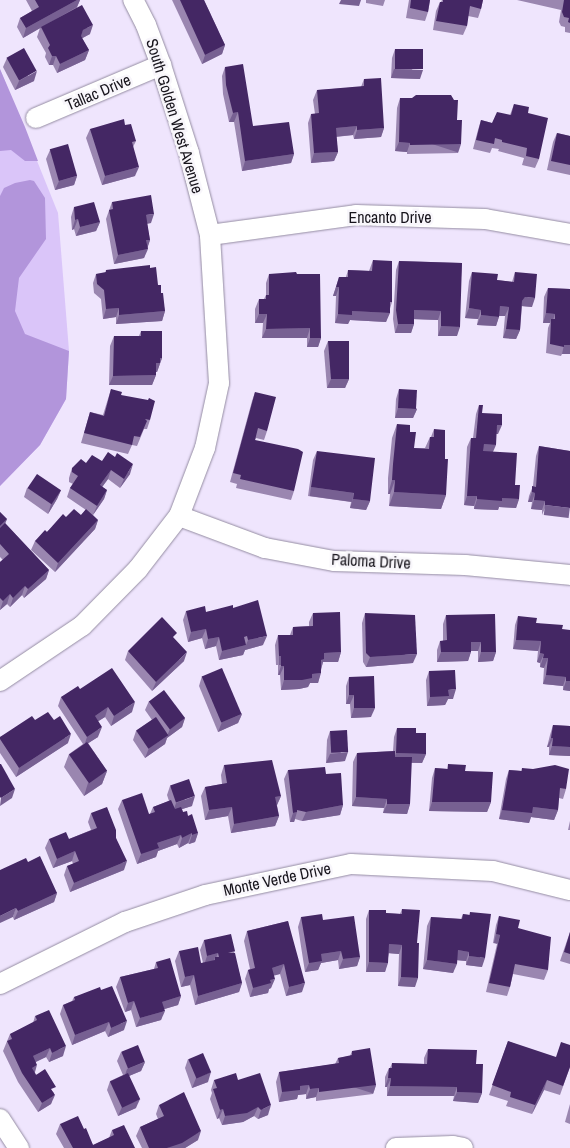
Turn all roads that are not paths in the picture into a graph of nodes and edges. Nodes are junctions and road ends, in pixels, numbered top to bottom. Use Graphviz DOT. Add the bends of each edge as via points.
graph roads {
  1 [pos="132,0"];
  2 [pos="161,65"];
  3 [pos="36,118"];
  4 [pos="570,234"];
  5 [pos="210,235"];
  6 [pos="179,516"];
  7 [pos="570,575"];
  8 [pos="0,681"];
  9 [pos="570,890"];
  10 [pos="0,984"];
  11 [pos="0,1118"];
  12 [pos="19,1148"];
  13 [pos="396,1148"];
  14 [pos="462,1148"];
  1 -- 2 [label="street, South Golden West Avenue" via="146,25"];
  2 -- 3 [label="street, Tallac Drive"];
  2 -- 5 [label="street, South Golden West Avenue"];
  4 -- 5 [label="street, Encanto Drive" via="485,219 356,215"];
  5 -- 6 [label="street, South Golden West Avenue" via="219,383 205,448"];
  6 -- 7 [label="street, Paloma Drive" via="265,548 334,561 465,565"];
  6 -- 8 [label="street, South Golden West Avenue" via="138,570 82,626"];
  9 -- 10 [label="street, Monte Verde Drive" via="493,871 351,864 196,898 125,922"];
  11 -- 12 [label="street"];
  13 -- 14 [label="street"];
}
